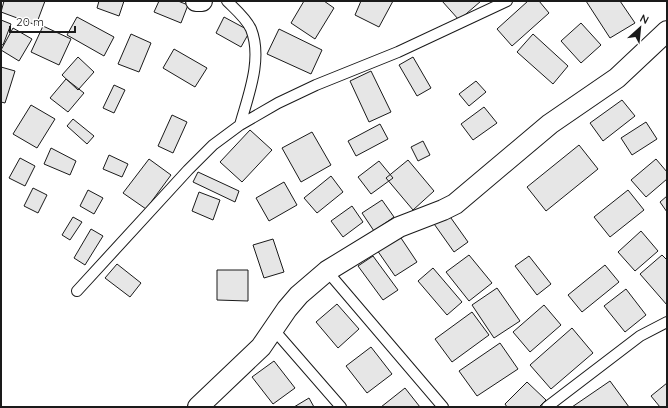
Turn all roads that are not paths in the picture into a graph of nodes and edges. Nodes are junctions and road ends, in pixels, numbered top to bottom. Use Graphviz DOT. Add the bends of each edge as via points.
graph roads {
  1 [pos="196,1"];
  2 [pos="202,1"];
  3 [pos="227,1"];
  4 [pos="507,1"];
  5 [pos="667,31"];
  6 [pos="240,125"];
  7 [pos="327,271"];
  8 [pos="77,291"];
  9 [pos="667,322"];
  10 [pos="274,330"];
  11 [pos="198,407"];
  12 [pos="341,407"];
  13 [pos="443,407"];
  14 [pos="547,407"];
  1 -- 2 [label="street"];
  3 -- 6 [label="lane" via="250,28 255,44 250,89"];
  4 -- 6 [label="lane" via="398,52 316,85"];
  5 -- 7 [label="street" via="617,78 550,124 455,204 399,227"];
  6 -- 8 [label="lane" via="203,155"];
  7 -- 10 [label="street" via="299,295"];
  7 -- 13 [label="lane"];
  9 -- 14 [label="lane" via="634,340"];
  10 -- 11 [label="street" via="261,347"];
  10 -- 12 [label="lane"];
}
